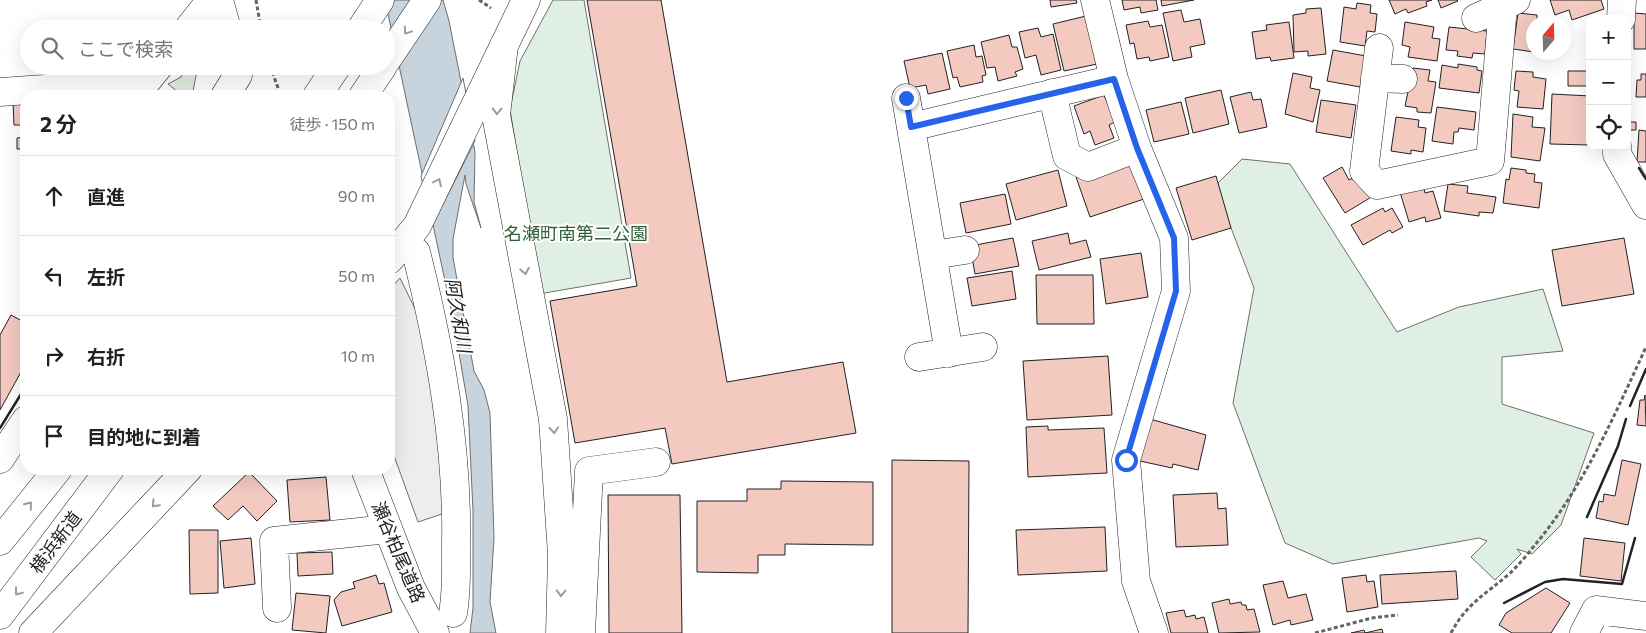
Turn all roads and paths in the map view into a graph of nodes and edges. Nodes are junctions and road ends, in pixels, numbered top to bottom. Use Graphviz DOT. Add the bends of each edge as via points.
graph roads {
  1 [pos="211,0"];
  2 [pos="220,0"];
  3 [pos="256,0"];
  4 [pos="380,0"];
  5 [pos="427,0"];
  6 [pos="526,0"];
  7 [pos="1094,0"];
  8 [pos="1622,0"];
  9 [pos="1509,3"];
  10 [pos="1621,15"];
  11 [pos="1476,18"];
  12 [pos="195,20"];
  13 [pos="224,20"];
  14 [pos="259,20"];
  15 [pos="367,20"];
  16 [pos="504,45"];
  17 [pos="395,48"];
  18 [pos="1379,48"];
  19 [pos="152,75"];
  20 [pos="274,75"];
  21 [pos="331,75"];
  22 [pos="377,75"];
  23 [pos="1375,78"];
  24 [pos="1114,79"];
  25 [pos="1404,79"];
  26 [pos="29,90"];
  27 [pos="280,90"];
  28 [pos="321,90"];
  29 [pos="367,90"];
  30 [pos="20,91"];
  31 [pos="0,92"];
  32 [pos="1052,93"];
  33 [pos="906,98"];
  34 [pos="911,127"];
  35 [pos="1137,148"];
  36 [pos="1617,150"];
  37 [pos="1646,205"];
  38 [pos="416,239"];
  39 [pos="964,250"];
  40 [pos="933,254"];
  41 [pos="395,255"];
  42 [pos="982,347"];
  43 [pos="1646,347"];
  44 [pos="949,352"];
  45 [pos="919,357"];
  46 [pos="20,429"];
  47 [pos="0,459"];
  48 [pos="656,462"];
  49 [pos="53,475"];
  50 [pos="105,475"];
  51 [pos="182,475"];
  52 [pos="367,475"];
  53 [pos="388,529"];
  54 [pos="0,541"];
  55 [pos="276,608"];
  56 [pos="0,615"];
  57 [pos="1398,615"];
  58 [pos="1646,616"];
  59 [pos="444,623"];
  60 [pos="33,633"];
  61 [pos="560,633"];
  62 [pos="581,633"];
  63 [pos="1154,633"];
  64 [pos="1314,633"];
  65 [pos="1451,633"];
  66 [pos="1584,633"];
  1 -- 12 [label="main road"];
  2 -- 13 [label="main road"];
  3 -- 14 [label="path"];
  4 -- 15 [label="main road"];
  5 -- 17 [label="main road, one-way"];
  6 -- 16 [label="main road"];
  7 -- 24 [label="main road"];
  8 -- 10 [label="main road"];
  9 -- 11 [label="main road"];
  9 -- 23 [label="main road" via="1490,161 1378,185 1364,171"];
  38 -- 16 [label="main road, one-way"];
  16 -- 61 [label="main road, one-way" via="496,115 553,419 562,555"];
  18 -- 23 [label="main road"];
  19 -- 26 [label="main road" via="146,82"];
  20 -- 27 [label="path"];
  21 -- 28 [label="main road"];
  22 -- 29 [label="main road"];
  23 -- 25 [label="main road"];
  24 -- 32 [label="main road"];
  24 -- 35 [label="main road"];
  30 -- 31 [label="main road"];
  32 -- 34 [label="main road"];
  32 -- 35 [label="main road" via="1067,156 1088,166"];
  33 -- 34 [label="main road"];
  34 -- 40 [label="main road"];
  35 -- 63 [label="main road" via="1174,238 1176,291 1126,460 1136,581"];
  36 -- 37 [label="main road"];
  38 -- 41 [label="main road"];
  38 -- 59 [label="main road" via="439,356 457,495"];
  39 -- 40 [label="main road"];
  40 -- 44 [label="main road"];
  42 -- 44 [label="main road"];
  43 -- 65 [label="path" via="1588,471 1558,518 1509,574 1459,618"];
  44 -- 45 [label="main road"];
  46 -- 47 [label="main road"];
  48 -- 62 [label="main road" via="590,472"];
  54 -- 49 [label="main road, one-way"];
  50 -- 56 [label="main road, 横浜新道, one-way"];
  51 -- 60 [label="main road, one-way"];
  52 -- 53 [label="main road, 瀬谷柏尾道路"];
  53 -- 55 [label="main road" via="274,541"];
  53 -- 59 [label="main road, 瀬谷柏尾道路" via="411,588"];
  57 -- 64 [label="path" via="1372,618"];
  58 -- 66 [label="main road" via="1596,610"];
}
